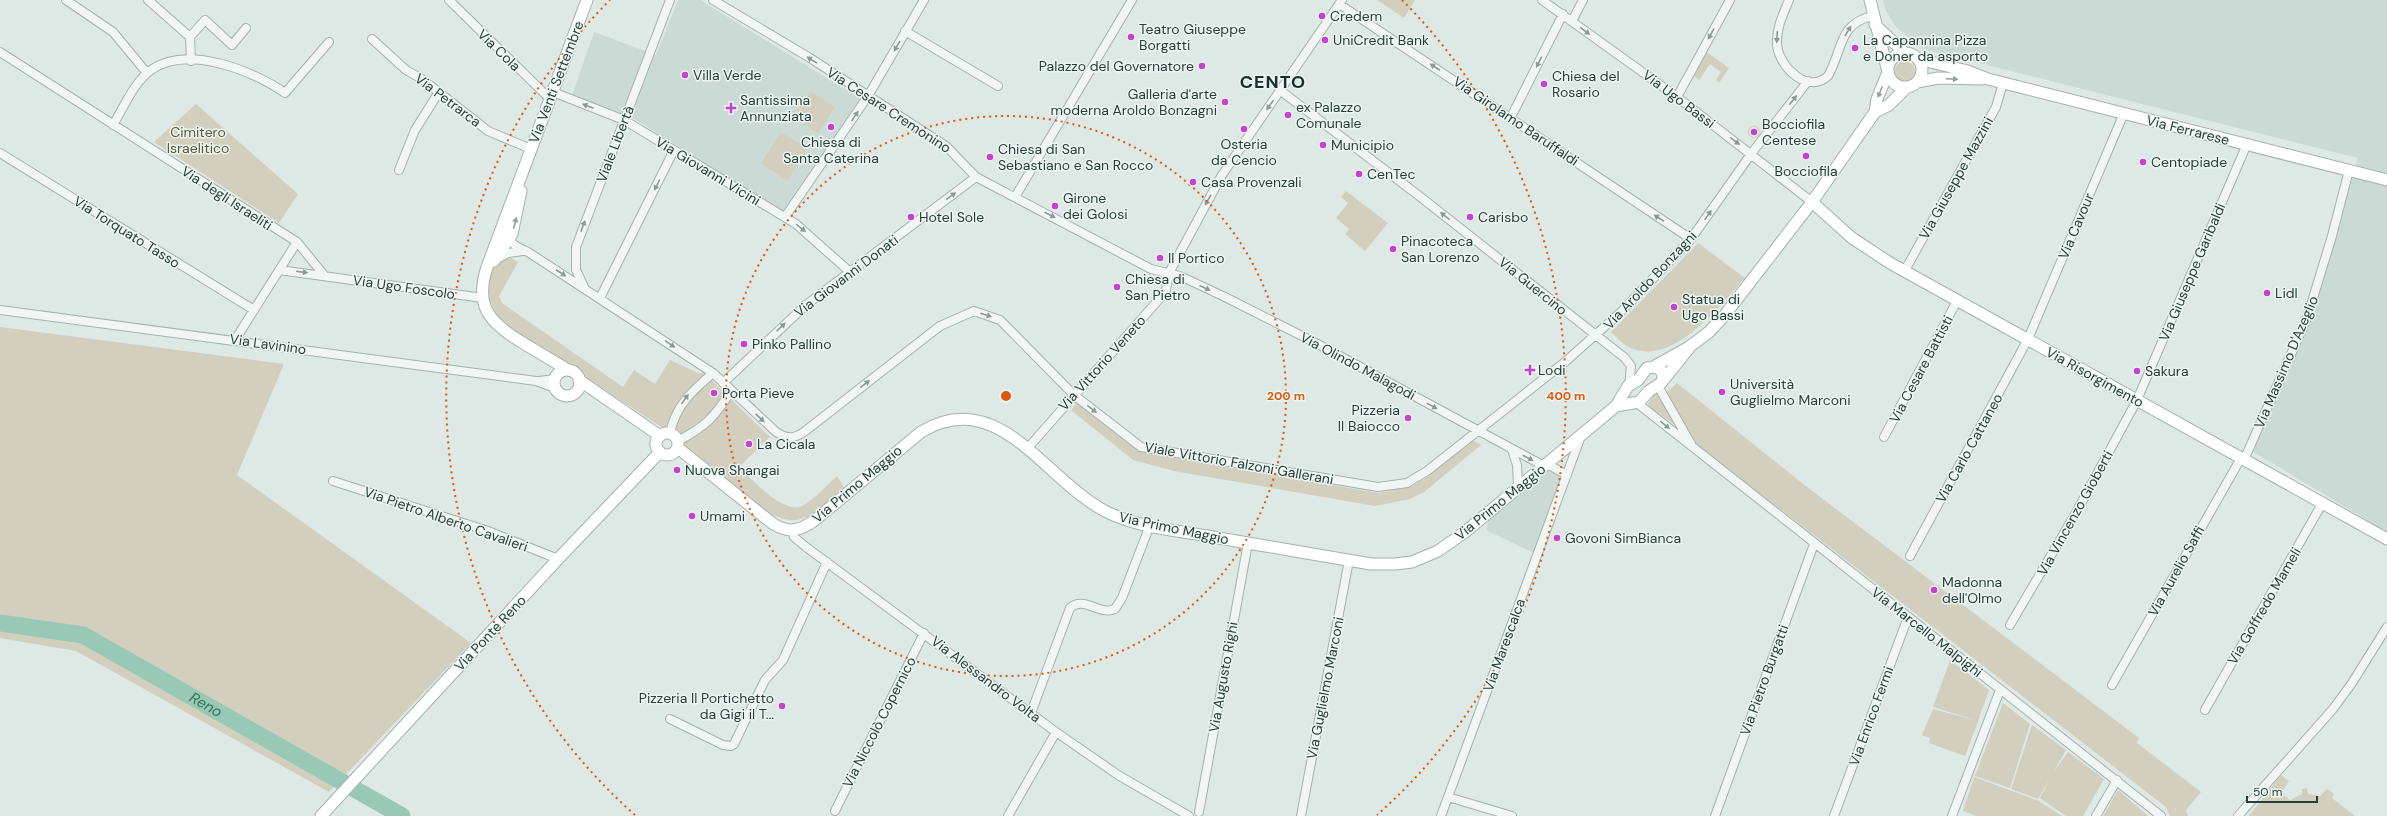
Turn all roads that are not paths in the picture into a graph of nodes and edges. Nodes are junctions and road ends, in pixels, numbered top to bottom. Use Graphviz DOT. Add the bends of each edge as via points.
graph roads {
  1 [pos="66,0"];
  2 [pos="148,0"];
  3 [pos="449,0"];
  4 [pos="587,0"];
  5 [pos="670,0"];
  6 [pos="707,0"];
  7 [pos="713,0"];
  8 [pos="924,0"];
  9 [pos="1132,0"];
  10 [pos="1542,0"];
  11 [pos="1584,0"];
  12 [pos="1730,0"];
  13 [pos="1790,0"];
  14 [pos="1870,0"];
  15 [pos="1340,2"];
  16 [pos="78,3"];
  17 [pos="1563,14"];
  18 [pos="1874,20"];
  19 [pos="1572,21"];
  20 [pos="246,28"];
  21 [pos="753,31"];
  22 [pos="905,31"];
  23 [pos="190,37"];
  24 [pos="372,39"];
  25 [pos="329,42"];
  26 [pos="0,52"];
  27 [pos="1904,53"];
  28 [pos="1918,58"];
  29 [pos="191,61"];
  30 [pos="1888,72"];
  31 [pos="147,73"];
  32 [pos="1988,79"];
  33 [pos="1808,81"];
  34 [pos="2003,83"];
  35 [pos="1912,84"];
  36 [pos="998,86"];
  37 [pos="1281,91"];
  38 [pos="439,92"];
  39 [pos="551,96"];
  40 [pos="868,96"];
  41 [pos="1676,97"];
  42 [pos="1875,112"];
  43 [pos="2124,113"];
  44 [pos="1511,117"];
  45 [pos="624,120"];
  46 [pos="113,125"];
  47 [pos="2246,144"];
  48 [pos="531,149"];
  49 [pos="674,150"];
  50 [pos="0,153"];
  51 [pos="1751,154"];
  52 [pos="526,164"];
  53 [pos="399,170"];
  54 [pos="2349,170"];
  55 [pos="976,177"];
  56 [pos="2387,180"];
  57 [pos="1015,197"];
  58 [pos="1812,202"];
  59 [pos="509,208"];
  60 [pos="785,217"];
  61 [pos="1692,239"];
  62 [pos="508,240"];
  63 [pos="297,242"];
  64 [pos="528,252"];
  65 [pos="494,261"];
  66 [pos="280,270"];
  67 [pos="850,272"];
  68 [pos="1904,272"];
  69 [pos="1169,273"];
  70 [pos="324,275"];
  71 [pos="483,281"];
  72 [pos="586,289"];
  73 [pos="483,298"];
  74 [pos="600,298"];
  75 [pos="1957,301"];
  76 [pos="0,310"];
  77 [pos="254,310"];
  78 [pos="1596,336"];
  79 [pos="2028,339"];
  80 [pos="235,340"];
  81 [pos="1689,347"];
  82 [pos="543,355"];
  83 [pos="1631,366"];
  84 [pos="1651,367"];
  85 [pos="568,370"];
  86 [pos="713,373"];
  87 [pos="555,380"];
  88 [pos="579,380"];
  89 [pos="1660,382"];
  90 [pos="723,383"];
  91 [pos="1627,390"];
  92 [pos="731,391"];
  93 [pos="576,392"];
  94 [pos="600,395"];
  95 [pos="1074,395"];
  96 [pos="2137,400"];
  97 [pos="1634,403"];
  98 [pos="1616,406"];
  99 [pos="1478,431"];
  100 [pos="1581,436"];
  101 [pos="1884,437"];
  102 [pos="671,439"];
  103 [pos="1693,448"];
  104 [pos="1027,449"];
  105 [pos="1512,450"];
  106 [pos="660,452"];
  107 [pos="2242,459"];
  108 [pos="1545,465"];
  109 [pos="1567,475"];
  110 [pos="333,481"];
  111 [pos="1518,488"];
  112 [pos="2323,502"];
  113 [pos="1150,525"];
  114 [pos="792,531"];
  115 [pos="2387,539"];
  116 [pos="1248,543"];
  117 [pos="1814,544"];
  118 [pos="1910,556"];
  119 [pos="558,559"];
  120 [pos="1349,560"];
  121 [pos="827,562"];
  122 [pos="1908,617"];
  123 [pos="2010,625"];
  124 [pos="2387,627"];
  125 [pos="924,633"];
  126 [pos="2112,685"];
  127 [pos="2000,690"];
  128 [pos="2205,710"];
  129 [pos="1031,713"];
  130 [pos="670,718"];
  131 [pos="1056,732"];
  132 [pos="2117,780"];
  133 [pos="1448,797"];
  134 [pos="835,812"];
  135 [pos="1199,812"];
  136 [pos="321,816"];
  137 [pos="1008,816"];
  138 [pos="1189,816"];
  139 [pos="1301,816"];
  140 [pos="1441,816"];
  141 [pos="1512,816"];
  142 [pos="1715,816"];
  143 [pos="1834,816"];
  144 [pos="1952,816"];
  145 [pos="2096,816"];
  146 [pos="2161,816"];
  147 [pos="2238,816"];
  1 -- 16 [label="street"];
  2 -- 23 [label="street"];
  3 -- 39 [label="street, Via Cola"];
  4 -- 39 [label="main road, Via Venti Settembre"];
  5 -- 45 [label="street, Viale Libertà"];
  6 -- 21 [label="street" via="753,28"];
  40 -- 7 [label="street, Via Cesare Cremonino, one-way"];
  8 -- 22 [label="street"];
  9 -- 57 [label="street"];
  10 -- 17 [label="street, Via Ugo Bassi"];
  11 -- 19 [label="street"];
  12 -- 41 [label="street, one-way"];
  13 -- 33 [label="street, one-way" via="1779,25 1778,51 1787,69"];
  14 -- 18 [label="main road"];
  15 -- 37 [label="street, Via Vittorio Veneto"];
  44 -- 15 [label="street, Via Girolamo Baruffaldi, one-way"];
  16 -- 31 [label="street" via="113,32"];
  17 -- 19 [label="street, Via Ugo Bassi"];
  17 -- 44 [label="street, one-way"];
  18 -- 27 [label="main road"];
  18 -- 30 [label="main road"];
  33 -- 18 [label="street, one-way" via="1816,82 1828,76 1850,26 1858,19"];
  19 -- 41 [label="street, Via Ugo Bassi, one-way"];
  20 -- 23 [label="street" via="232,45 205,20"];
  22 -- 36 [label="street"];
  22 -- 40 [label="street, one-way"];
  23 -- 29 [label="street"];
  24 -- 38 [label="street, Via Petrarca" via="406,70"];
  25 -- 29 [label="street" via="285,93 245,70"];
  26 -- 46 [label="street, Via degli Israeliti"];
  27 -- 28 [label="main road"];
  27 -- 30 [label="main road" via="1892,58"];
  28 -- 32 [label="main road, Via Ferrarese"];
  28 -- 35 [label="main road" via="1922,73"];
  29 -- 31 [label="street" via="160,64"];
  30 -- 35 [label="main road" via="1897,85"];
  30 -- 42 [label="main road, one-way" via="1877,98"];
  31 -- 46 [label="street"];
  32 -- 34 [label="main road, Via Ferrarese"];
  35 -- 32 [label="main road, Via Ferrarese, one-way" via="1938,78"];
  51 -- 33 [label="street, Via Aroldo Bonzagni, one-way"];
  34 -- 43 [label="main road, Via Ferrarese"];
  34 -- 68 [label="street, Via Giuseppe Mazzini" via="1996,107"];
  35 -- 42 [label="main road" via="1889,105"];
  37 -- 69 [label="street, Via Vittorio Veneto, one-way" via="1222,175"];
  78 -- 37 [label="street, Via Guercino, one-way" via="1418,195"];
  38 -- 48 [label="street, Via Petrarca" via="488,131"];
  38 -- 53 [label="street" via="415,130"];
  45 -- 39 [label="street, Via Giovanni Vicini, one-way"];
  39 -- 48 [label="main road, Via Venti Settembre"];
  40 -- 55 [label="street, Via Cesare Cremonino" via="952,150"];
  60 -- 40 [label="street, one-way"];
  41 -- 51 [label="street, Via Ugo Bassi, one-way"];
  42 -- 58 [label="main road"];
  43 -- 47 [label="main road, Via Ferrarese"];
  43 -- 79 [label="street, Via Cavour"];
  61 -- 44 [label="street, Via Girolamo Baruffaldi, one-way" via="1625,197"];
  45 -- 49 [label="street, Via Giovanni Vicini"];
  72 -- 45 [label="street, Viale Libertà, one-way" via="576,270 576,247"];
  46 -- 63 [label="street, Via degli Israeliti"];
  47 -- 54 [label="main road, Via Ferrarese"];
  47 -- 96 [label="street, Via Giuseppe Garibaldi"];
  48 -- 52 [label="main road, Via Venti Settembre"];
  49 -- 60 [label="street, Via Giovanni Vicini"];
  49 -- 74 [label="street, one-way"];
  50 -- 77 [label="street, Via Torquato Tasso"];
  51 -- 58 [label="street, Via Ugo Bassi"];
  61 -- 51 [label="street, Via Aroldo Bonzagni, one-way"];
  52 -- 59 [label="main road, Via Venti Settembre"];
  62 -- 52 [label="main road, Via Venti Settembre, one-way" via="516,219"];
  54 -- 56 [label="main road, Via Ferrarese"];
  54 -- 107 [label="street, Via Massimo D'Azeglio" via="2307,318"];
  55 -- 57 [label="street, Via Cesare Cremonino"];
  67 -- 55 [label="street, Via Giovanni Donati, one-way"];
  57 -- 69 [label="street, Via Cesare Cremonino, one-way" via="1151,269"];
  58 -- 68 [label="main road, Via Risorgimento" via="1860,244"];
  58 -- 81 [label="main road" via="1724,316"];
  59 -- 62 [label="street" via="505,226"];
  59 -- 71 [label="main road, Via Venti Settembre"];
  60 -- 67 [label="street, Via Giovanni Vicini, one-way" via="816,240"];
  61 -- 78 [label="street, Via Aroldo Bonzagni"];
  62 -- 64 [label="street, Viale Libertà"];
  62 -- 65 [label="main road, Via Venti Settembre"];
  63 -- 66 [label="street"];
  63 -- 70 [label="street"];
  64 -- 65 [label="street" via="508,253"];
  64 -- 72 [label="street, Viale Libertà, one-way"];
  65 -- 71 [label="main road, Via Venti Settembre"];
  66 -- 70 [label="street, Via Ugo Foscolo, one-way"];
  66 -- 77 [label="street"];
  90 -- 67 [label="street, Via Giovanni Donati, one-way" via="791,318"];
  68 -- 75 [label="main road, Via Risorgimento"];
  69 -- 95 [label="street, Via Vittorio Veneto" via="1166,290 1161,297"];
  69 -- 99 [label="street, Via Olindo Malagodi, one-way" via="1226,297"];
  70 -- 73 [label="street, Via Ugo Foscolo"];
  71 -- 73 [label="main road, Via Venti Settembre"];
  72 -- 74 [label="street, Viale Libertà"];
  73 -- 82 [label="main road, Via Venti Settembre" via="488,315 497,326"];
  74 -- 86 [label="street, Viale Libertà, one-way"];
  75 -- 79 [label="main road, Via Risorgimento"];
  75 -- 101 [label="street, Via Cesare Battisti"];
  76 -- 80 [label="street, Via Lavinino"];
  77 -- 80 [label="street"];
  78 -- 83 [label="street, Via Guercino" via="1625,358"];
  78 -- 99 [label="street, Via Aroldo Bonzagni"];
  79 -- 96 [label="main road, Via Risorgimento"];
  79 -- 118 [label="street, Via Carlo Cattaneo"];
  80 -- 87 [label="street, Via Lavinino" via="536,381"];
  81 -- 84 [label="main road, Via Primo Maggio"];
  81 -- 89 [label="main road"];
  82 -- 85 [label="main road, Via Venti Settembre"];
  82 -- 87 [label="main road, Via Venti Settembre"];
  83 -- 84 [label="street"];
  83 -- 91 [label="street"];
  84 -- 89 [label="main road" via="1661,369"];
  84 -- 91 [label="main road, Via Primo Maggio"];
  85 -- 87 [label="main road"];
  85 -- 88 [label="main road" via="575,373"];
  86 -- 90 [label="street"];
  102 -- 86 [label="street, one-way" via="677,411 687,395"];
  87 -- 93 [label="main road" via="565,395"];
  88 -- 93 [label="main road"];
  88 -- 94 [label="main road"];
  89 -- 97 [label="main road"];
  89 -- 103 [label="street, Via Marcello Malpighi"];
  90 -- 92 [label="street"];
  91 -- 97 [label="main road" via="1626,400"];
  91 -- 98 [label="main road, Via Primo Maggio"];
  92 -- 95 [label="street, Viale Vittorio Falzoni Gallerani, one-way" via="780,435 788,438 797,436 940,326 974,311 1000,320"];
  92 -- 102 [label="street" via="716,414 699,430"];
  93 -- 94 [label="main road"];
  94 -- 102 [label="main road"];
  95 -- 99 [label="street, Viale Vittorio Falzoni Gallerani, one-way" via="1141,447 1378,487 1407,482 1426,471"];
  95 -- 104 [label="street, Via Vittorio Veneto"];
  96 -- 107 [label="main road, Via Risorgimento"];
  96 -- 123 [label="street, Via Vincenzo Gioberti"];
  97 -- 98 [label="main road, Via Primo Maggio"];
  97 -- 103 [label="street, Via Marcello Malpighi, one-way"];
  98 -- 100 [label="main road, Via Primo Maggio"];
  99 -- 105 [label="street, Via Olindo Malagodi"];
  100 -- 108 [label="main road, Via Primo Maggio"];
  100 -- 109 [label="street, Via Marescalca"];
  102 -- 106 [label="main road" via="657,446"];
  102 -- 106 [label="main road" via="670,454"];
  102 -- 114 [label="main road" via="772,523 782,530"];
  103 -- 117 [label="street, Via Marcello Malpighi"];
  104 -- 113 [label="main road, Via Primo Maggio" via="1104,510"];
  104 -- 114 [label="main road, Via Primo Maggio" via="1003,430 984,421 962,419 940,422 905,443 815,520 801,529"];
  105 -- 108 [label="street, Via Olindo Malagodi, one-way"];
  105 -- 111 [label="street" via="1517,465"];
  106 -- 119 [label="main road, Via Ponte Reno"];
  107 -- 112 [label="main road, Via Risorgimento"];
  107 -- 126 [label="street, Via Aurelio Saffi"];
  108 -- 109 [label="street"];
  108 -- 111 [label="main road, Via Primo Maggio"];
  109 -- 133 [label="street, Via Marescalca"];
  110 -- 119 [label="street, Via Pietro Alberto Cavalieri" via="488,531"];
  111 -- 120 [label="main road, Via Primo Maggio" via="1460,535 1429,555 1412,562 1395,564"];
  112 -- 115 [label="main road, Via Risorgimento"];
  112 -- 128 [label="street, Via Goffredo Mameli"];
  113 -- 116 [label="main road, Via Primo Maggio"];
  113 -- 129 [label="street" via="1122,598 1114,609 1105,611 1080,603 1070,608"];
  114 -- 121 [label="street, Via Alessandro Volta" via="798,541"];
  116 -- 120 [label="main road, Via Primo Maggio"];
  116 -- 135 [label="street, Via Augusto Righi"];
  117 -- 122 [label="street, Via Marcello Malpighi"];
  117 -- 142 [label="street, Via Pietro Burgatti"];
  119 -- 136 [label="main road, Via Ponte Reno"];
  120 -- 139 [label="street, Via Guglielmo Marconi"];
  121 -- 125 [label="street, Via Alessandro Volta"];
  121 -- 130 [label="street" via="783,660 765,680 734,744 723,745"];
  122 -- 127 [label="street, Via Marcello Malpighi"];
  122 -- 143 [label="street, Via Enrico Fermi"];
  124 -- 147 [label="street" via="2337,704"];
  125 -- 129 [label="street, Via Alessandro Volta"];
  125 -- 134 [label="street, Via Niccolò Copernico"];
  127 -- 132 [label="street, Via Marcello Malpighi"];
  127 -- 144 [label="street"];
  129 -- 131 [label="street, Via Alessandro Volta"];
  131 -- 137 [label="street"];
  131 -- 138 [label="street, Via Alessandro Volta" via="1118,775"];
  132 -- 145 [label="street"];
  132 -- 146 [label="street, Via Marcello Malpighi"];
  133 -- 140 [label="street, Via Marescalca"];
  133 -- 141 [label="street"];
}
